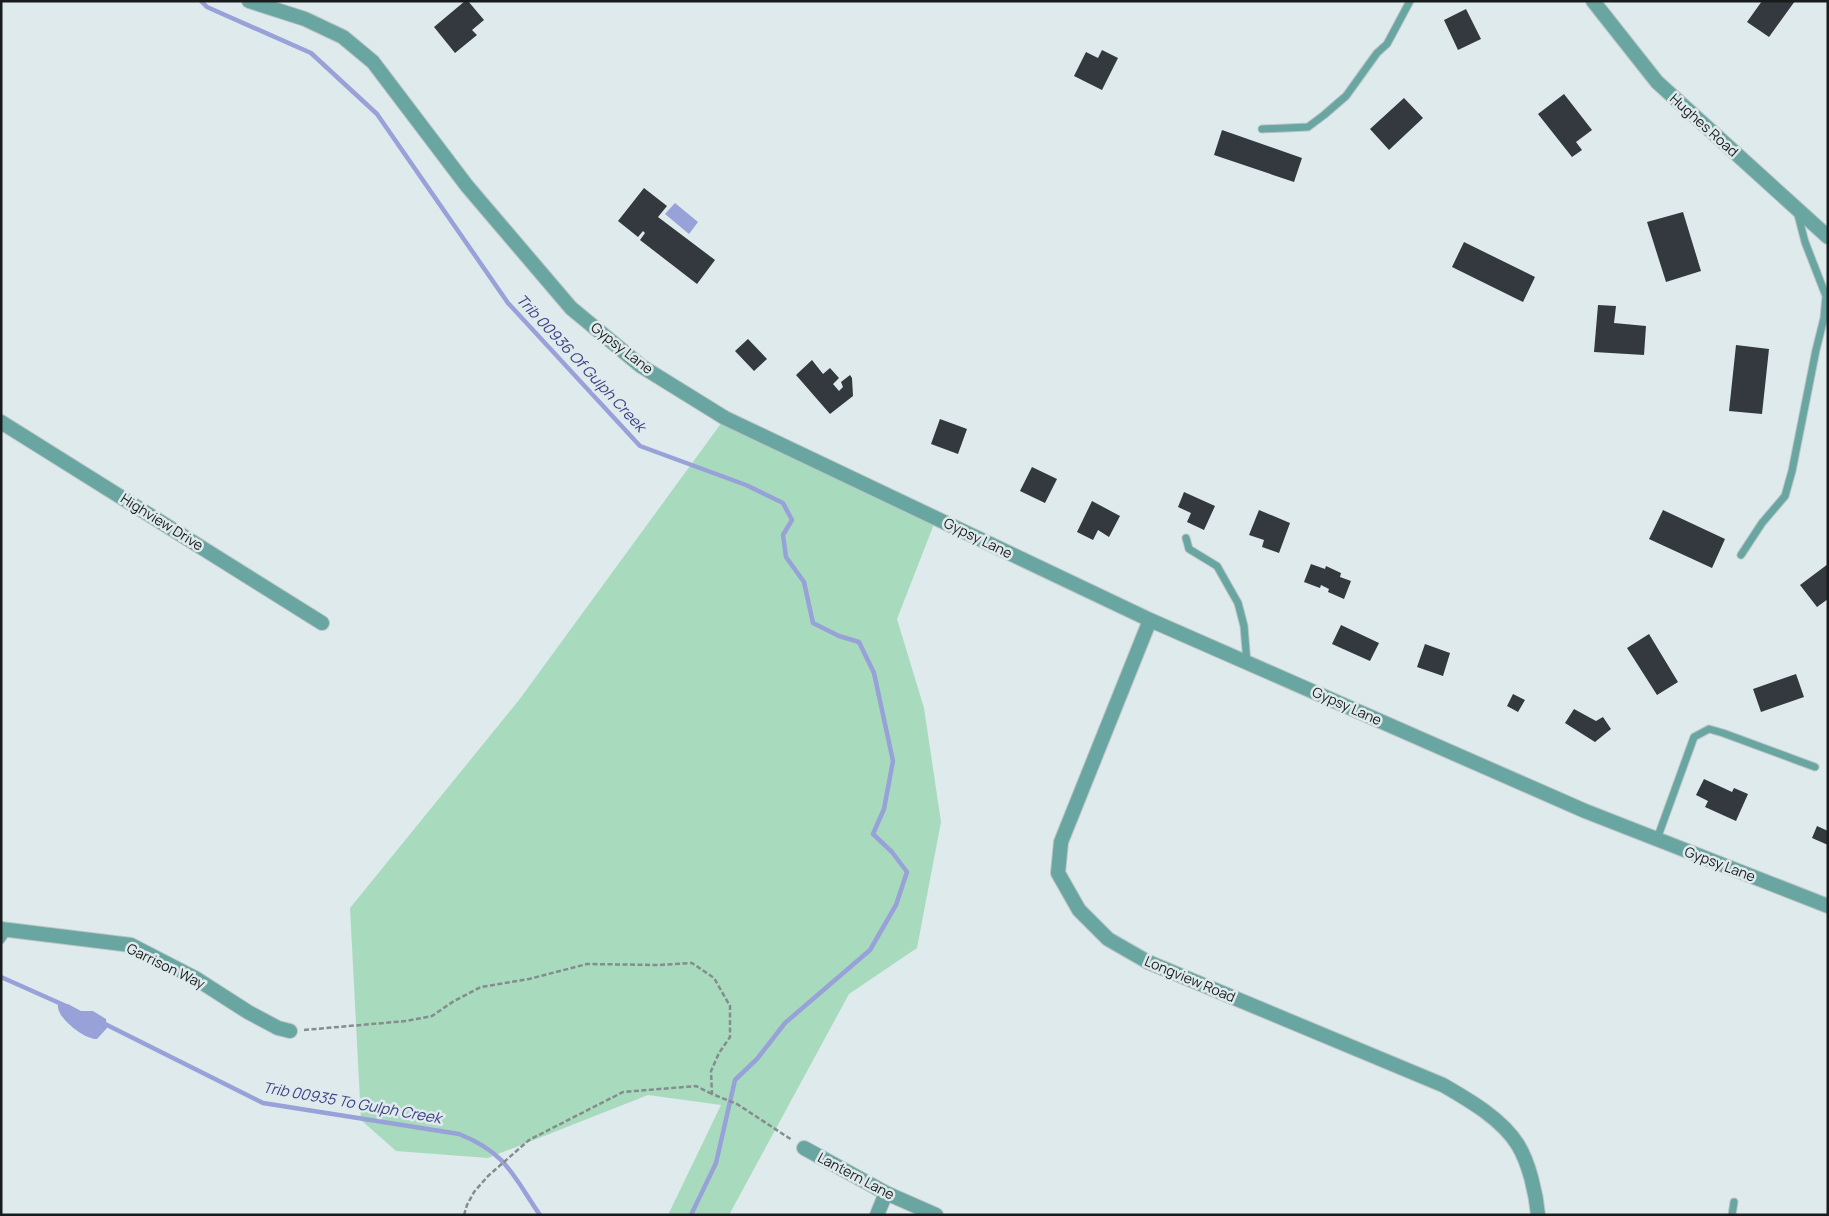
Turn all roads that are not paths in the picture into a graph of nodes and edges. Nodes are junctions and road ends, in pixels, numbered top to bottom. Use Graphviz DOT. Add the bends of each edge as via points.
graph roads {
  1 [pos="249,1"];
  2 [pos="1410,1"];
  3 [pos="1593,1"];
  4 [pos="1262,128"];
  5 [pos="1796,208"];
  6 [pos="1828,238"];
  7 [pos="1,422"];
  8 [pos="1186,538"];
  9 [pos="1741,554"];
  10 [pos="1150,620"];
  11 [pos="322,623"];
  12 [pos="1247,663"];
  13 [pos="1815,767"];
  14 [pos="1657,839"];
  15 [pos="1828,906"];
  16 [pos="3,933"];
  17 [pos="290,1031"];
  18 [pos="804,1148"];
  19 [pos="886,1193"];
  20 [pos="1734,1202"];
  21 [pos="877,1215"];
  22 [pos="936,1215"];
  23 [pos="1538,1215"];
  24 [pos="1732,1215"];
  1 -- 10 [label="street, Gypsy Lane" via="305,19 343,37 373,62 467,186 571,308 641,366 725,418"];
  2 -- 4 [label="lane" via="1387,44 1346,96 1324,115 1308,127"];
  3 -- 5 [label="street, Hughes Road" via="1657,82"];
  5 -- 6 [label="street, Hughes Road"];
  5 -- 9 [label="lane" via="1826,296 1824,318 1785,496 1762,522"];
  7 -- 11 [label="street, Highview Drive"];
  8 -- 12 [label="lane" via="1189,549 1218,566 1238,603 1244,626"];
  10 -- 12 [label="street, Gypsy Lane"];
  10 -- 23 [label="street, Longview Road" via="1061,842 1058,873 1079,910 1108,939 1148,962 1443,1085 1470,1100 1518,1145 1530,1175"];
  12 -- 14 [label="street, Gypsy Lane" via="1585,811"];
  13 -- 14 [label="lane" via="1709,729 1694,737"];
  14 -- 15 [label="street, Gypsy Lane"];
  16 -- 17 [label="street, Garrison Way" via="131,946 195,978 248,1012"];
  18 -- 19 [label="street, Lantern Lane"];
  19 -- 21 [label="street"];
  19 -- 22 [label="street, Lantern Lane"];
  20 -- 24 [label="lane"];
}
